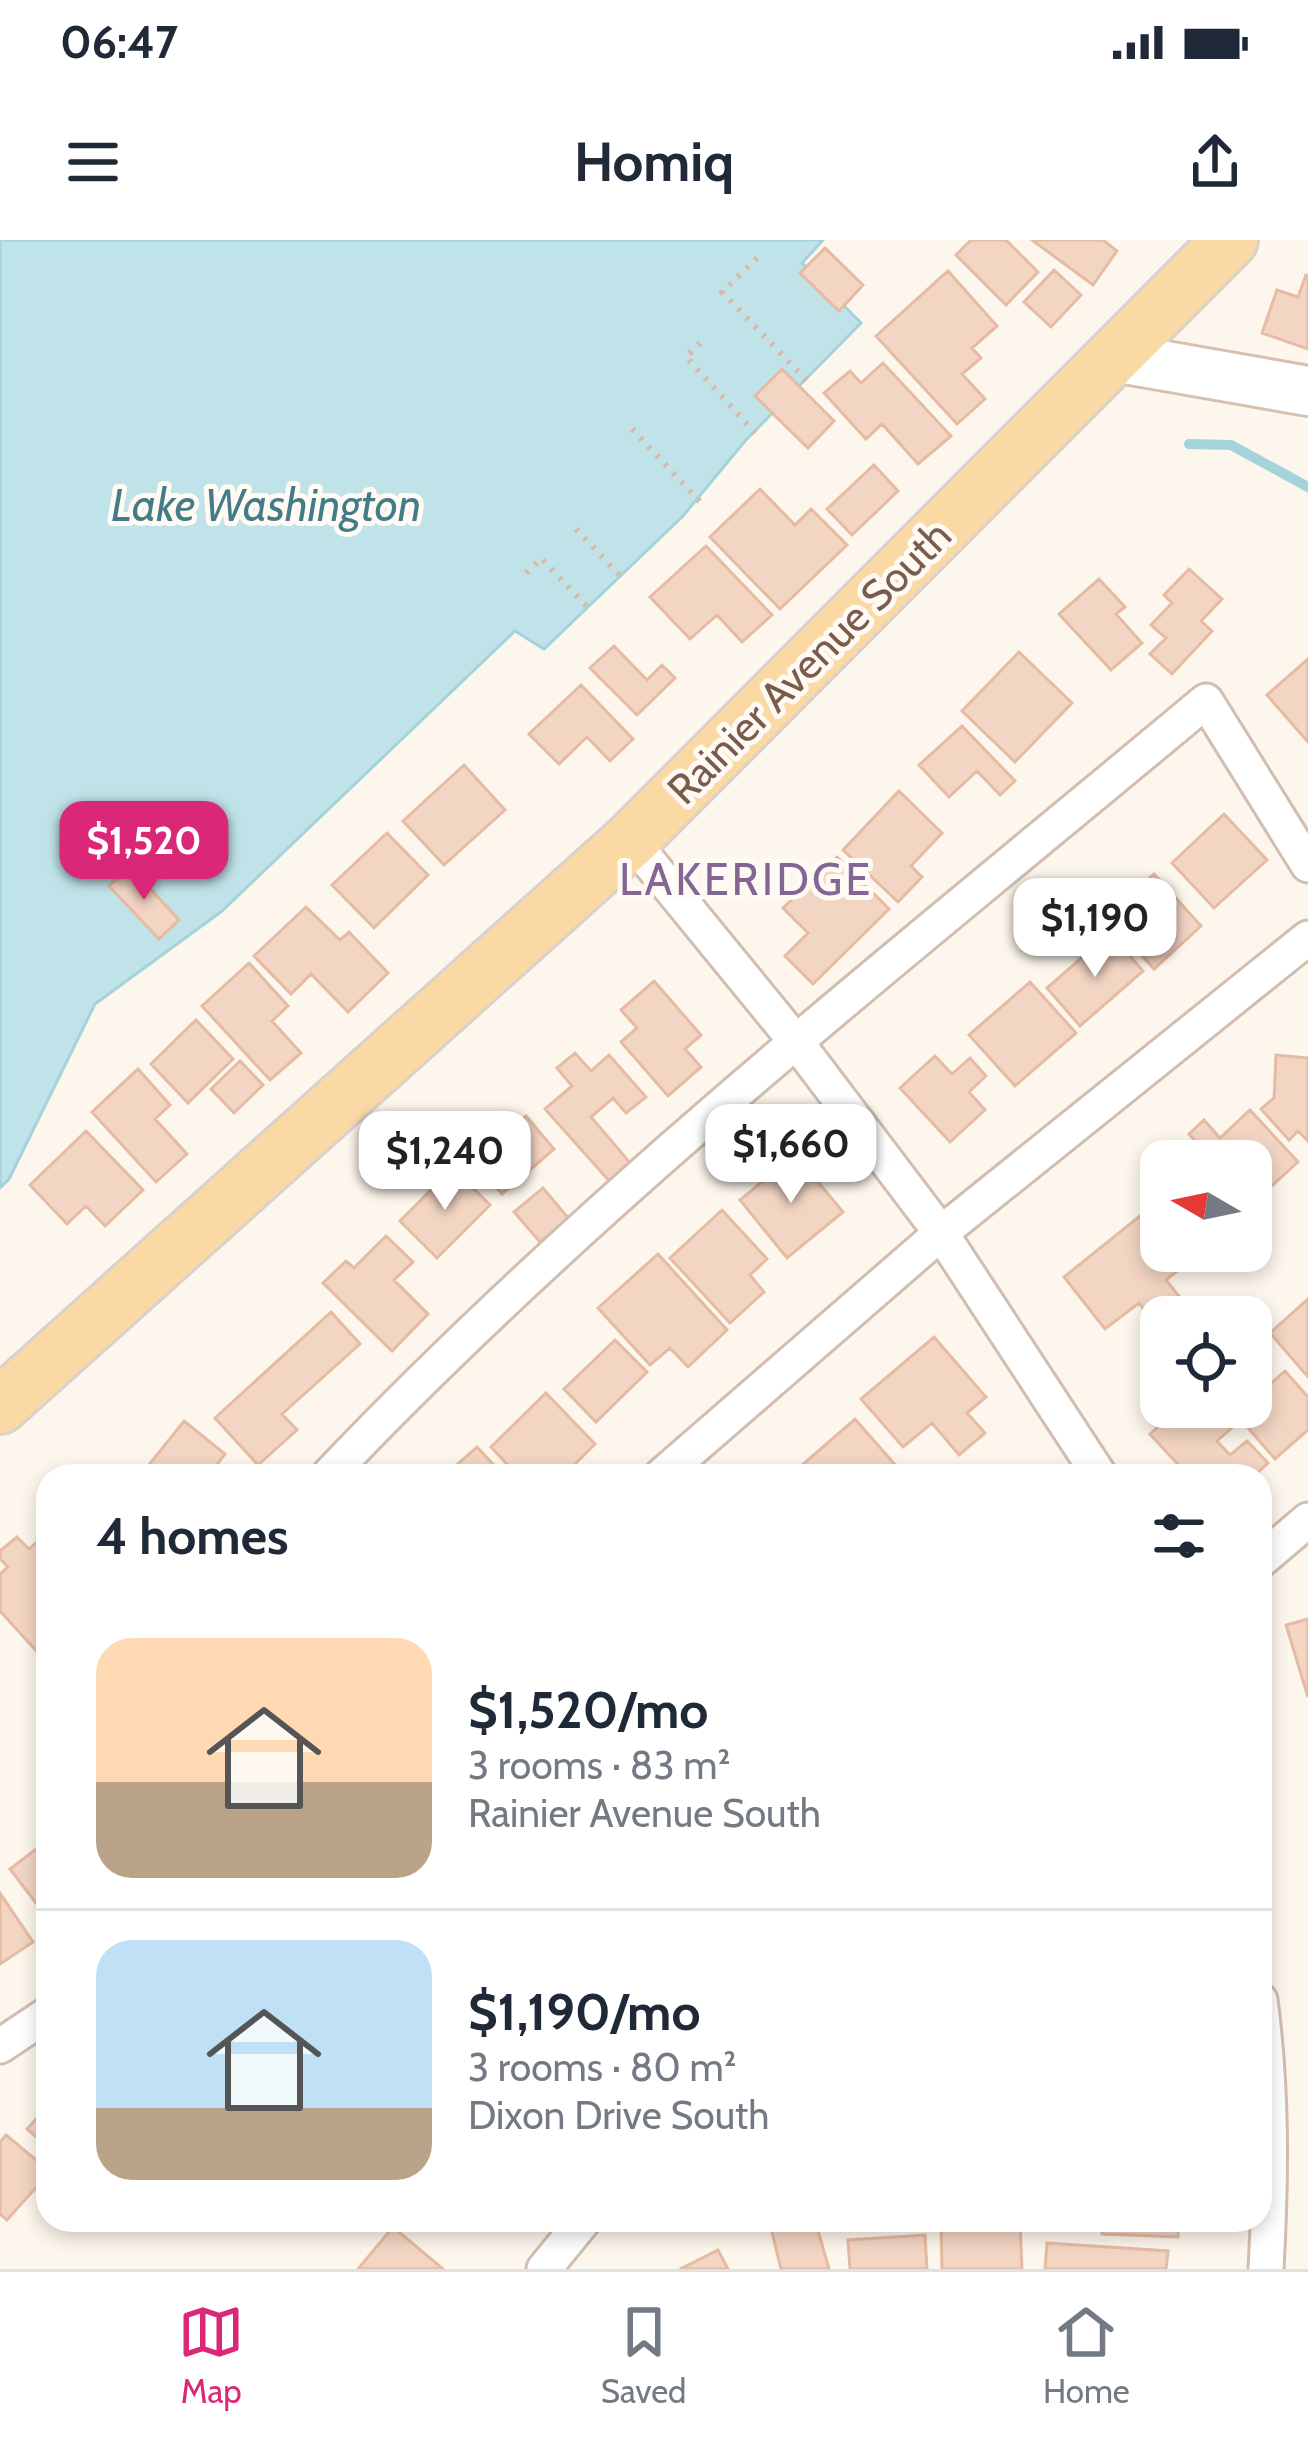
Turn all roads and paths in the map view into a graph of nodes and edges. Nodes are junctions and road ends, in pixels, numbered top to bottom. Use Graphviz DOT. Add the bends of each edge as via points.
graph roads {
  1 [pos="1230,240"];
  2 [pos="757,258"];
  3 [pos="700,343"];
  4 [pos="1114,357"];
  5 [pos="807,381"];
  6 [pos="1308,391"];
  7 [pos="632,429"];
  8 [pos="755,433"];
  9 [pos="703,505"];
  10 [pos="576,529"];
  11 [pos="526,572"];
  12 [pos="624,580"];
  13 [pos="591,610"];
  14 [pos="631,840"];
  15 [pos="1308,866"];
  16 [pos="1308,938"];
  17 [pos="797,1042"];
  18 [pos="940,1233"];
  19 [pos="0,1406"];
  20 [pos="340,1464"];
  21 [pos="675,1464"];
  22 [pos="1092,1464"];
  23 [pos="1308,1520"];
  24 [pos="1272,1551"];
  25 [pos="36,2022"];
  26 [pos="0,2045"];
  27 [pos="574,2232"];
  28 [pos="1268,2232"];
  29 [pos="544,2269"];
  30 [pos="1266,2269"];
  1 -- 4 [label="main road, Rainier Avenue South"];
  2 -- 5 [label="path" via="722,292"];
  3 -- 8 [label="path" via="686,357"];
  4 -- 6 [label="street"];
  4 -- 14 [label="main road, Rainier Avenue South"];
  7 -- 9 [label="path"];
  10 -- 12 [label="path"];
  11 -- 13 [label="path" via="541,558"];
  14 -- 17 [label="street"];
  14 -- 19 [label="main road, Rainier Avenue South"];
  15 -- 17 [label="street" via="1206,701"];
  16 -- 18 [label="street"];
  17 -- 18 [label="street"];
  17 -- 20 [label="street" via="512,1291"];
  18 -- 21 [label="street"];
  18 -- 22 [label="street"];
  23 -- 24 [label="street"];
  25 -- 26 [label="street"];
  27 -- 29 [label="street"];
  28 -- 30 [label="street"];
}
